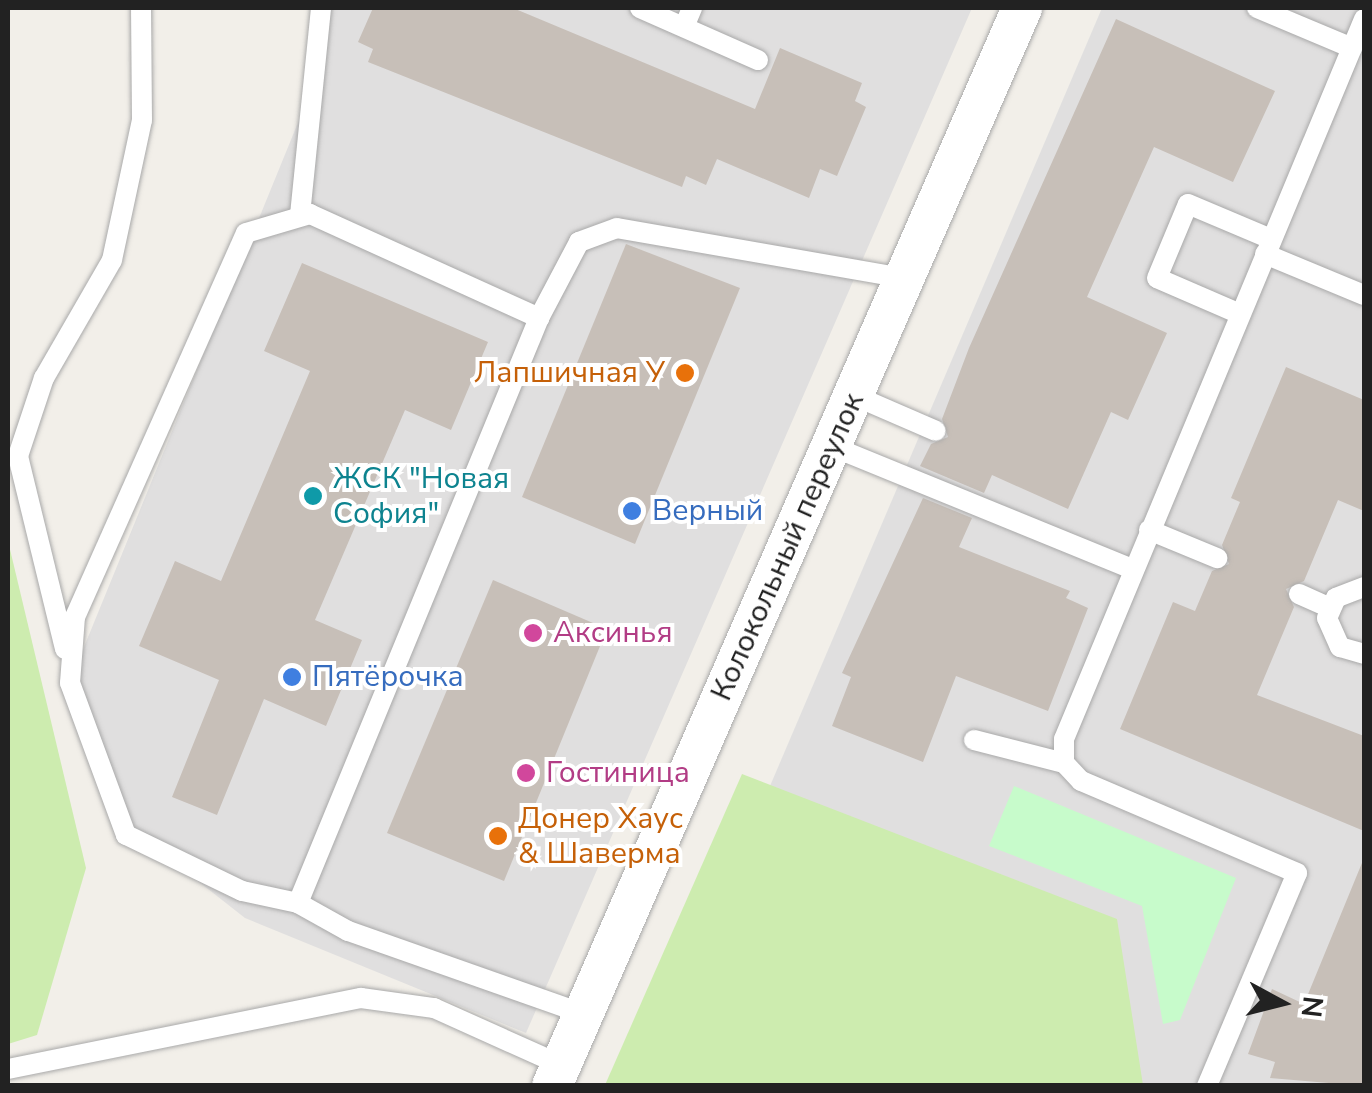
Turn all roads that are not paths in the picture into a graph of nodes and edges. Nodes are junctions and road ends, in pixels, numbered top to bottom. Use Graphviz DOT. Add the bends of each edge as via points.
graph roads {
  1 [pos="141,8"];
  2 [pos="321,8"];
  3 [pos="640,8"];
  4 [pos="1022,8"];
  5 [pos="1257,8"];
  6 [pos="688,17"];
  7 [pos="1364,19"];
  8 [pos="1352,48"];
  9 [pos="758,60"];
  10 [pos="300,214"];
  11 [pos="1268,247"];
  12 [pos="904,278"];
  13 [pos="1364,295"];
  14 [pos="1240,314"];
  15 [pos="539,318"];
  16 [pos="854,396"];
  17 [pos="936,431"];
  18 [pos="831,446"];
  19 [pos="1149,530"];
  20 [pos="1217,558"];
  21 [pos="1133,568"];
  22 [pos="1364,587"];
  23 [pos="1299,594"];
  24 [pos="1330,608"];
  25 [pos="66,650"];
  26 [pos="1364,654"];
  27 [pos="974,740"];
  28 [pos="1064,763"];
  29 [pos="298,903"];
  30 [pos="584,1014"];
  31 [pos="8,1069"];
  32 [pos="557,1075"];
  33 [pos="1208,1086"];
  1 -- 25 [label="lane" via="142,120 112,260 44,378 18,456"];
  2 -- 10 [label="lane"];
  3 -- 6 [label="lane"];
  4 -- 12 [label="street, Колокольный переулок"];
  5 -- 8 [label="lane"];
  6 -- 9 [label="lane"];
  7 -- 8 [label="lane"];
  8 -- 11 [label="lane"];
  10 -- 15 [label="lane"];
  10 -- 25 [label="lane" via="246,233 231,250"];
  11 -- 13 [label="lane"];
  11 -- 14 [label="lane"];
  11 -- 14 [label="lane" via="1188,204 1157,278"];
  12 -- 15 [label="lane" via="616,228 579,242"];
  12 -- 16 [label="street, Колокольный переулок"];
  14 -- 19 [label="lane"];
  15 -- 29 [label="lane"];
  16 -- 17 [label="lane"];
  16 -- 18 [label="street, Колокольный переулок"];
  18 -- 21 [label="lane"];
  18 -- 30 [label="street, Колокольный переулок"];
  19 -- 20 [label="lane"];
  19 -- 21 [label="lane"];
  21 -- 28 [label="lane" via="1064,739"];
  22 -- 24 [label="lane"];
  23 -- 24 [label="lane"];
  24 -- 26 [label="lane" via="1333,639"];
  25 -- 29 [label="lane" via="126,835 242,891"];
  27 -- 28 [label="lane"];
  28 -- 33 [label="lane" via="1081,781 1297,873"];
  29 -- 30 [label="lane" via="348,931"];
  30 -- 32 [label="street, Колокольный переулок"];
  31 -- 32 [label="lane" via="361,998 434,1008"];
}
